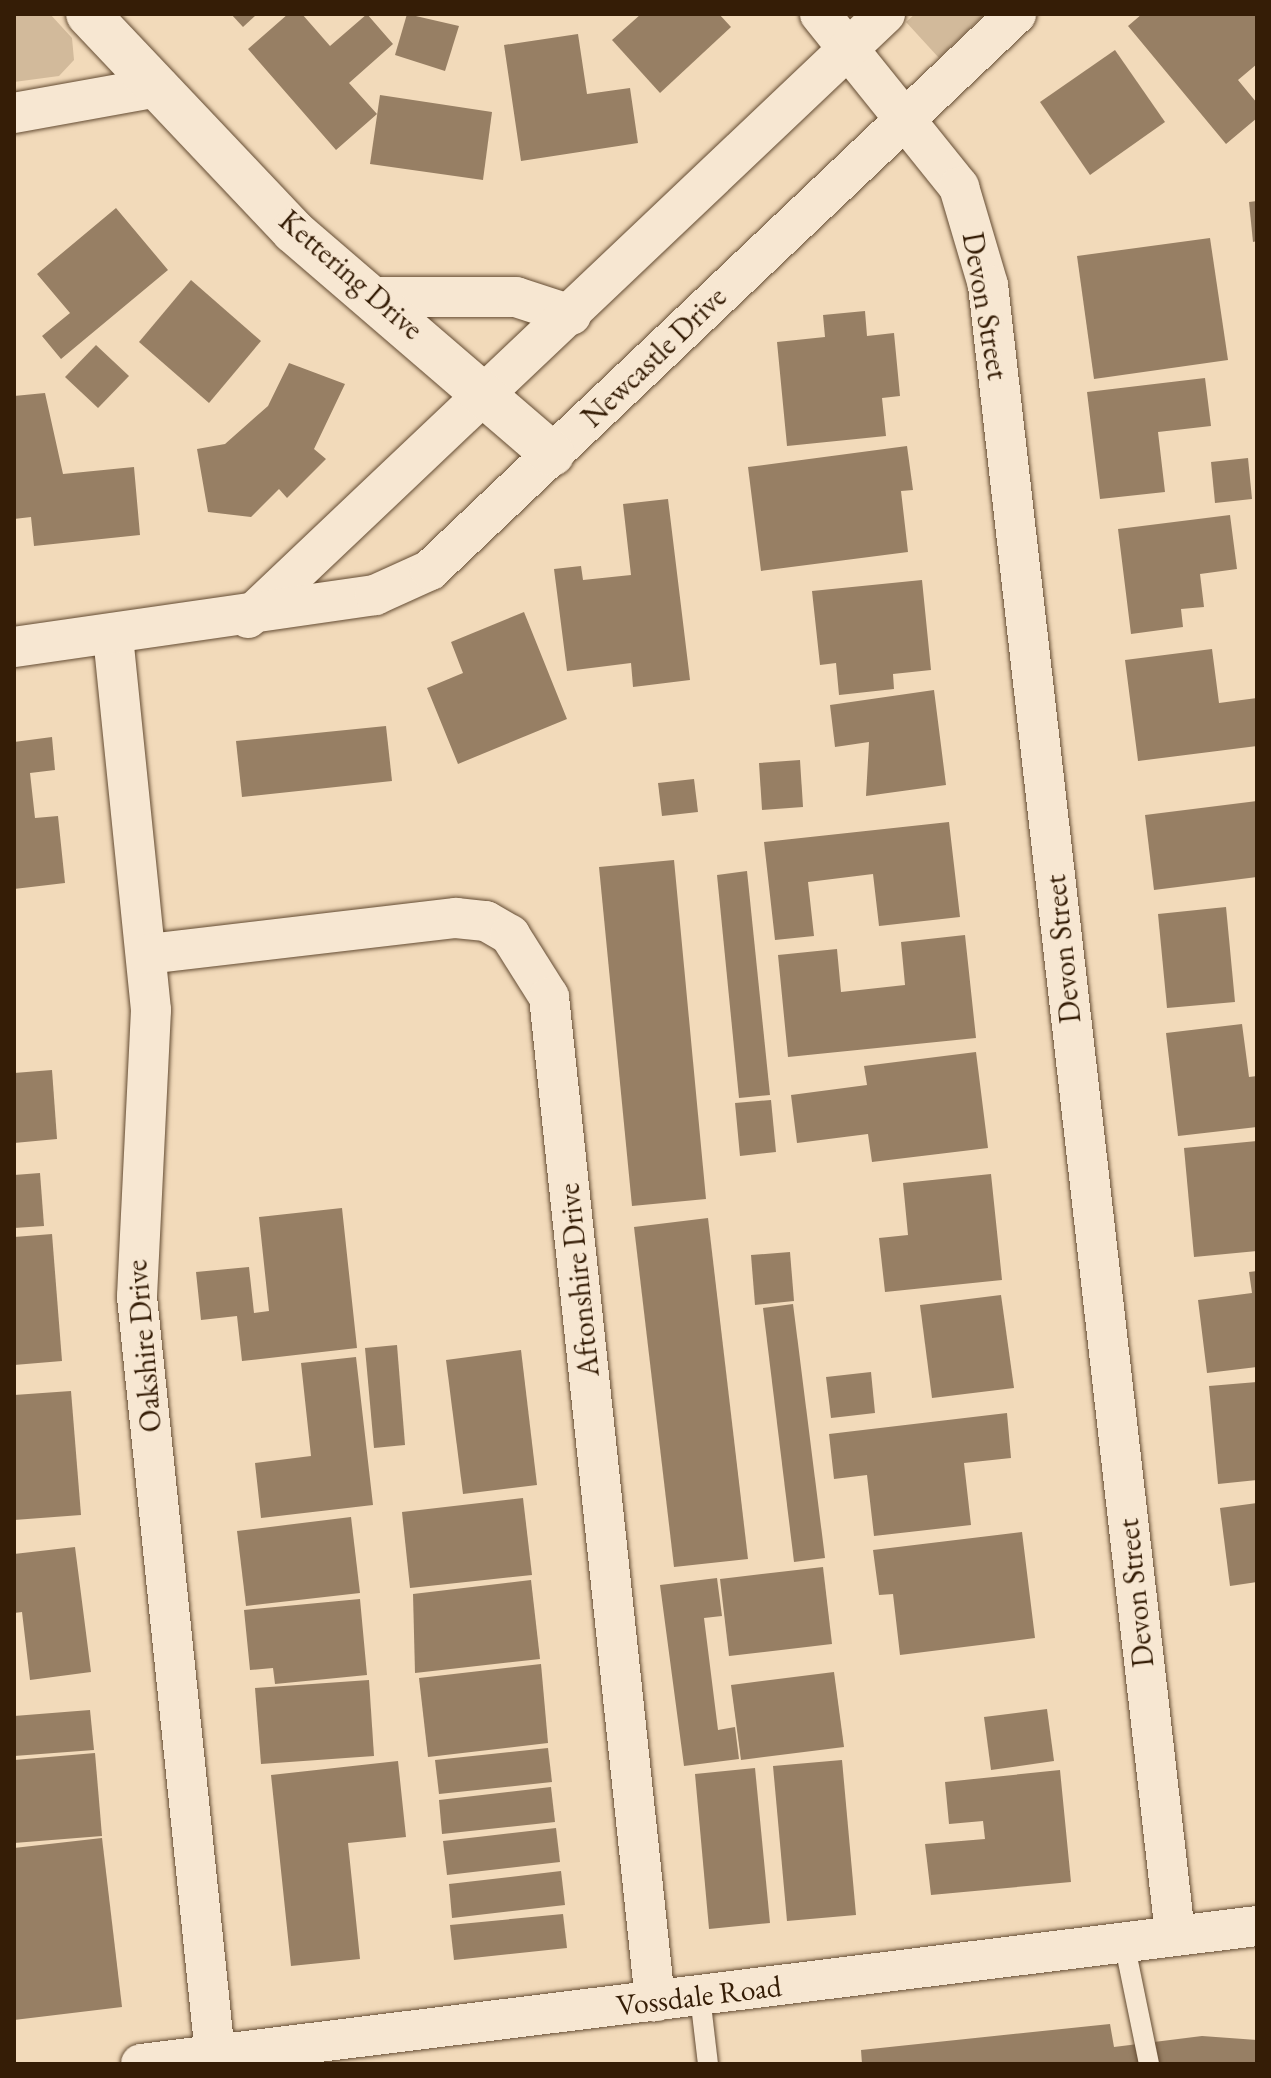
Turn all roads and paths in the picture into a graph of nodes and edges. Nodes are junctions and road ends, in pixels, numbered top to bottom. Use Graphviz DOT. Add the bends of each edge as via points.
graph roads {
  1 [pos="88,14"];
  2 [pos="820,14"];
  3 [pos="885,14"];
  4 [pos="1016,14"];
  5 [pos="851,46"];
  6 [pos="159,87"];
  7 [pos="14,113"];
  8 [pos="907,117"];
  9 [pos="376,297"];
  10 [pos="571,315"];
  11 [pos="489,393"];
  12 [pos="552,454"];
  13 [pos="248,618"];
  14 [pos="113,636"];
  15 [pos="14,647"];
  16 [pos="148,954"];
  17 [pos="1257,1926"];
  18 [pos="1175,1935"];
  19 [pos="1124,1942"];
  20 [pos="700,1996"];
  21 [pos="655,2001"];
  22 [pos="345,2051"];
  23 [pos="215,2054"];
  24 [pos="141,2064"];
  25 [pos="708,2064"];
  26 [pos="1149,2064"];
  1 -- 6 [label="street, Kettering Drive"];
  2 -- 5 [label="street, Devon Street"];
  3 -- 5 [label="street"];
  4 -- 8 [label="street, Newcastle Drive"];
  5 -- 8 [label="street, Devon Street"];
  5 -- 10 [label="street"];
  6 -- 7 [label="street"];
  6 -- 9 [label="street, Kettering Drive" via="293,231"];
  8 -- 12 [label="street, Newcastle Drive"];
  8 -- 18 [label="street, Devon Street" via="959,187 988,285"];
  9 -- 10 [label="street" via="516,297"];
  9 -- 11 [label="street, Kettering Drive"];
  10 -- 11 [label="street"];
  11 -- 12 [label="street, Kettering Drive"];
  11 -- 13 [label="street"];
  12 -- 13 [label="street, Newcastle Drive" via="430,570 375,595"];
  13 -- 14 [label="street, Newcastle Drive"];
  14 -- 15 [label="street, Newcastle Drive"];
  14 -- 16 [label="street, Oakshire Drive"];
  16 -- 21 [label="street, Aftonshire Drive" via="456,918 486,921 510,935 549,997"];
  16 -- 23 [label="street, Oakshire Drive" via="137,1297"];
  17 -- 18 [label="street, Vossdale Road"];
  18 -- 19 [label="street, Vossdale Road"];
  19 -- 20 [label="street, Vossdale Road"];
  19 -- 26 [label="lane"];
  20 -- 21 [label="street, Vossdale Road"];
  20 -- 25 [label="lane"];
  21 -- 22 [label="street, Vossdale Road"];
  22 -- 23 [label="street, Vossdale Road"];
  23 -- 24 [label="street, Vossdale Road"];
}
